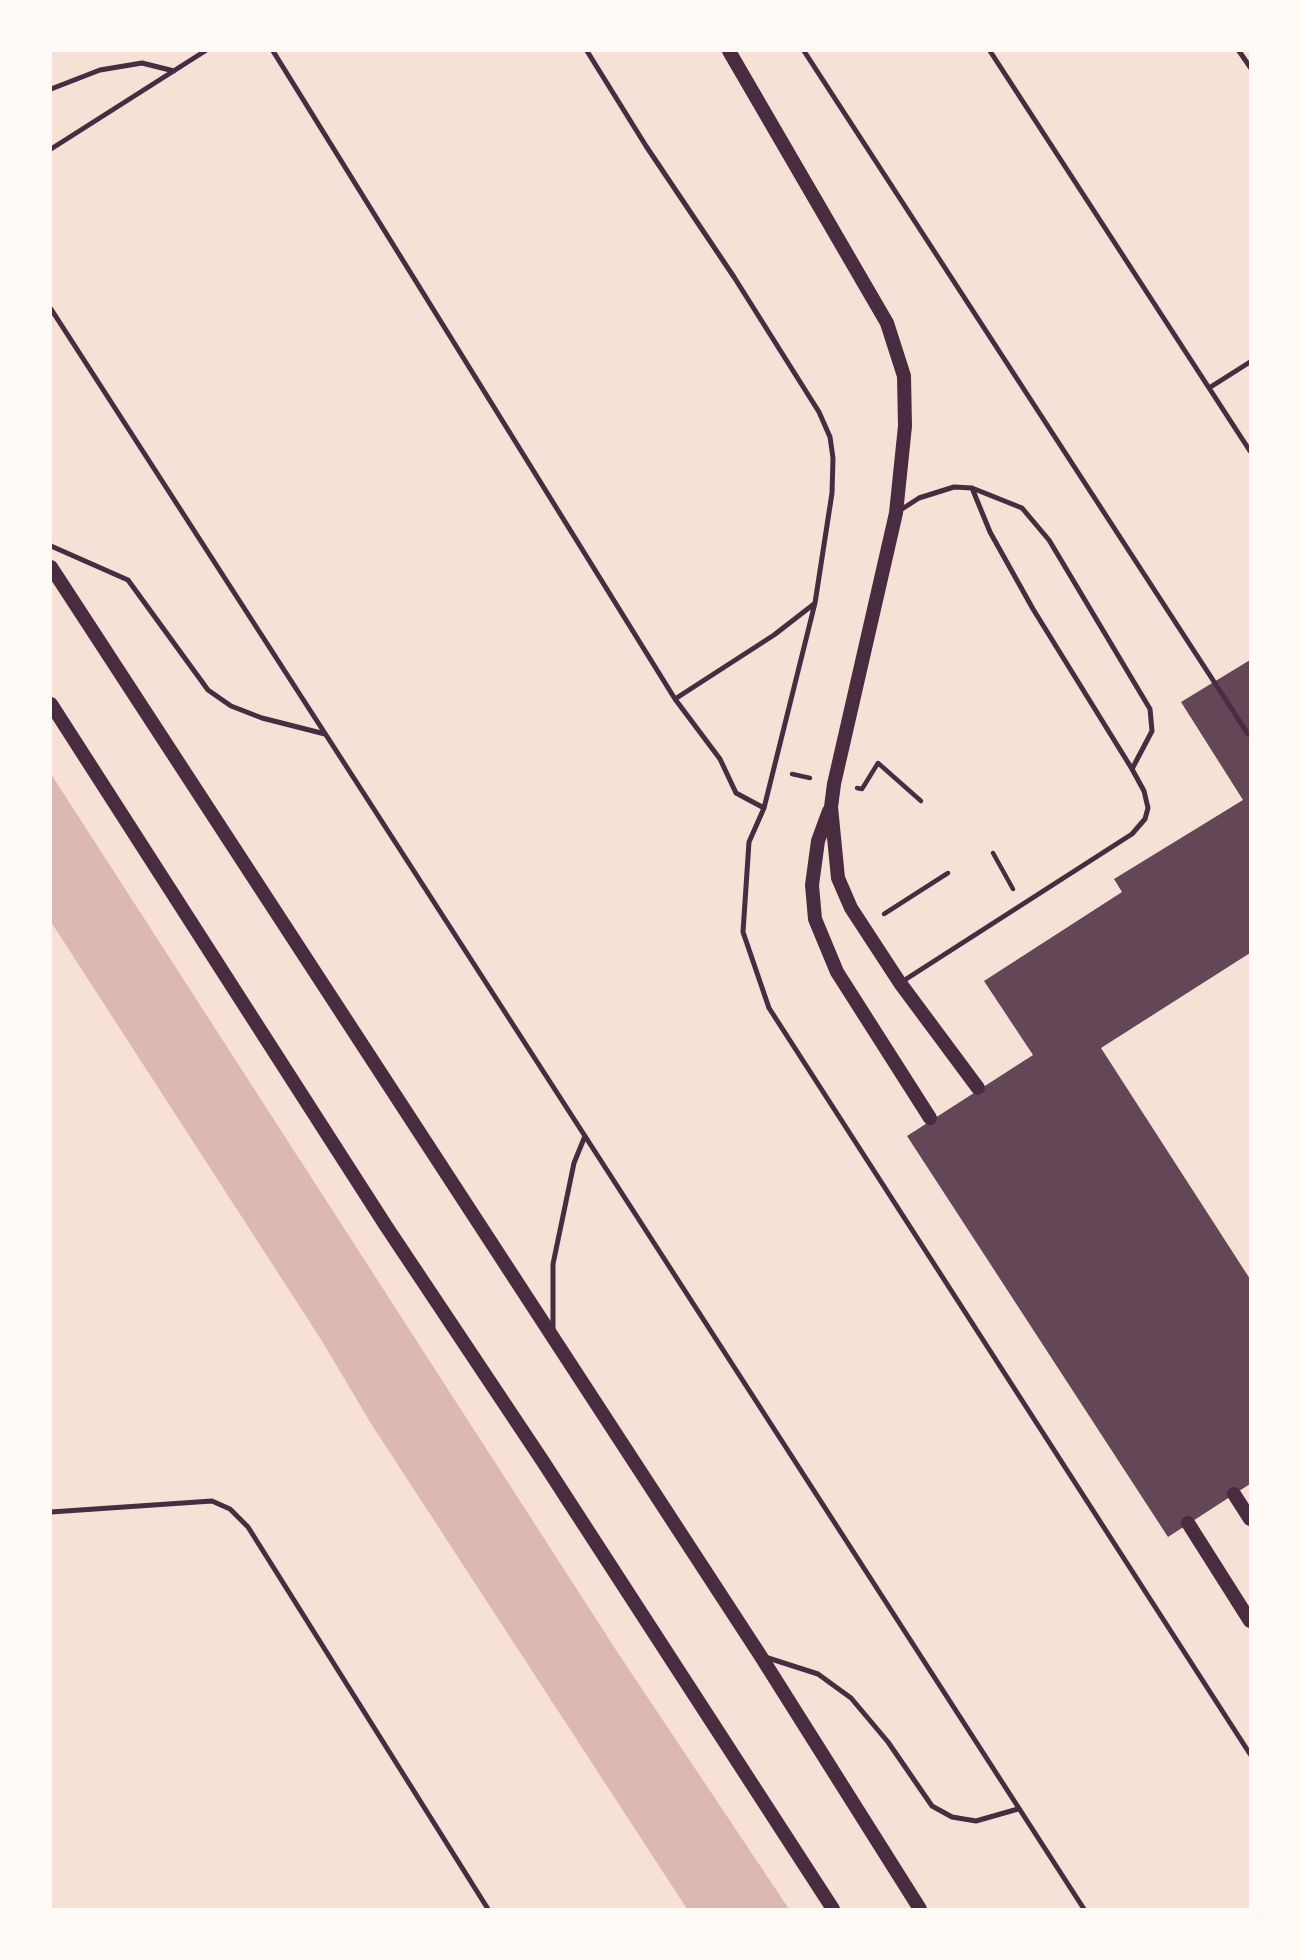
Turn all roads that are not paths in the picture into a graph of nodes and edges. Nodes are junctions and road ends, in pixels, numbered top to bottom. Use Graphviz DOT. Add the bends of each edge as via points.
graph roads {
  1 [pos="205,51"];
  2 [pos="272,51"];
  3 [pos="587,51"];
  4 [pos="729,51"];
  5 [pos="804,51"];
  6 [pos="990,51"];
  7 [pos="1240,52"];
  8 [pos="1250,67"];
  9 [pos="174,71"];
  10 [pos="51,89"];
  11 [pos="51,149"];
  12 [pos="51,309"];
  13 [pos="1250,362"];
  14 [pos="1209,388"];
  15 [pos="1250,451"];
  16 [pos="972,488"];
  17 [pos="896,513"];
  18 [pos="51,546"];
  19 [pos="51,567"];
  20 [pos="815,603"];
  21 [pos="675,699"];
  22 [pos="51,704"];
  23 [pos="325,734"];
  24 [pos="1248,734"];
  25 [pos="1132,769"];
  26 [pos="831,807"];
  27 [pos="764,808"];
  28 [pos="900,983"];
  29 [pos="978,1088"];
  30 [pos="930,1118"];
  31 [pos="584,1136"];
  32 [pos="553,1336"];
  33 [pos="1234,1494"];
  34 [pos="51,1512"];
  35 [pos="1250,1519"];
  36 [pos="1188,1523"];
  37 [pos="1250,1621"];
  38 [pos="760,1655"];
  39 [pos="1250,1754"];
  40 [pos="1018,1809"];
  41 [pos="488,1909"];
  42 [pos="833,1909"];
  43 [pos="920,1909"];
  44 [pos="1084,1909"];
  1 -- 9 [label="lane"];
  2 -- 21 [label="lane"];
  3 -- 20 [label="lane" via="819,412 830,437 832,493"];
  4 -- 17 [label="main road" via="887,323 904,376 905,426"];
  5 -- 24 [label="lane"];
  6 -- 14 [label="lane"];
  7 -- 8 [label="lane"];
  9 -- 10 [label="lane" via="142,63 100,70"];
  9 -- 11 [label="lane"];
  12 -- 23 [label="lane"];
  13 -- 14 [label="lane"];
  14 -- 15 [label="lane"];
  16 -- 17 [label="lane" via="935,491"];
  16 -- 25 [label="lane" via="990,532 1027,598"];
  16 -- 25 [label="lane" via="1022,508 1036,524 1150,709 1152,731"];
  17 -- 26 [label="main road"];
  18 -- 23 [label="lane" via="128,580 208,690 231,706"];
  19 -- 32 [label="main road"];
  20 -- 21 [label="lane"];
  20 -- 27 [label="lane"];
  21 -- 27 [label="lane" via="720,759 737,793"];
  22 -- 42 [label="main road"];
  23 -- 31 [label="lane"];
  25 -- 28 [label="lane" via="1148,808 1132,834"];
  26 -- 28 [label="main road" via="838,878 850,908"];
  26 -- 30 [label="main road" via="818,841 813,874 815,919 837,972"];
  27 -- 39 [label="lane" via="749,842 743,932 769,1008"];
  28 -- 29 [label="main road"];
  31 -- 32 [label="lane" via="553,1264"];
  31 -- 40 [label="lane"];
  32 -- 38 [label="main road"];
  33 -- 35 [label="main road"];
  34 -- 41 [label="lane" via="212,1501 230,1509 248,1527"];
  36 -- 37 [label="main road"];
  38 -- 40 [label="lane" via="818,1674 851,1698 932,1806 952,1817 976,1821"];
  38 -- 43 [label="main road"];
  40 -- 44 [label="lane"];
}
